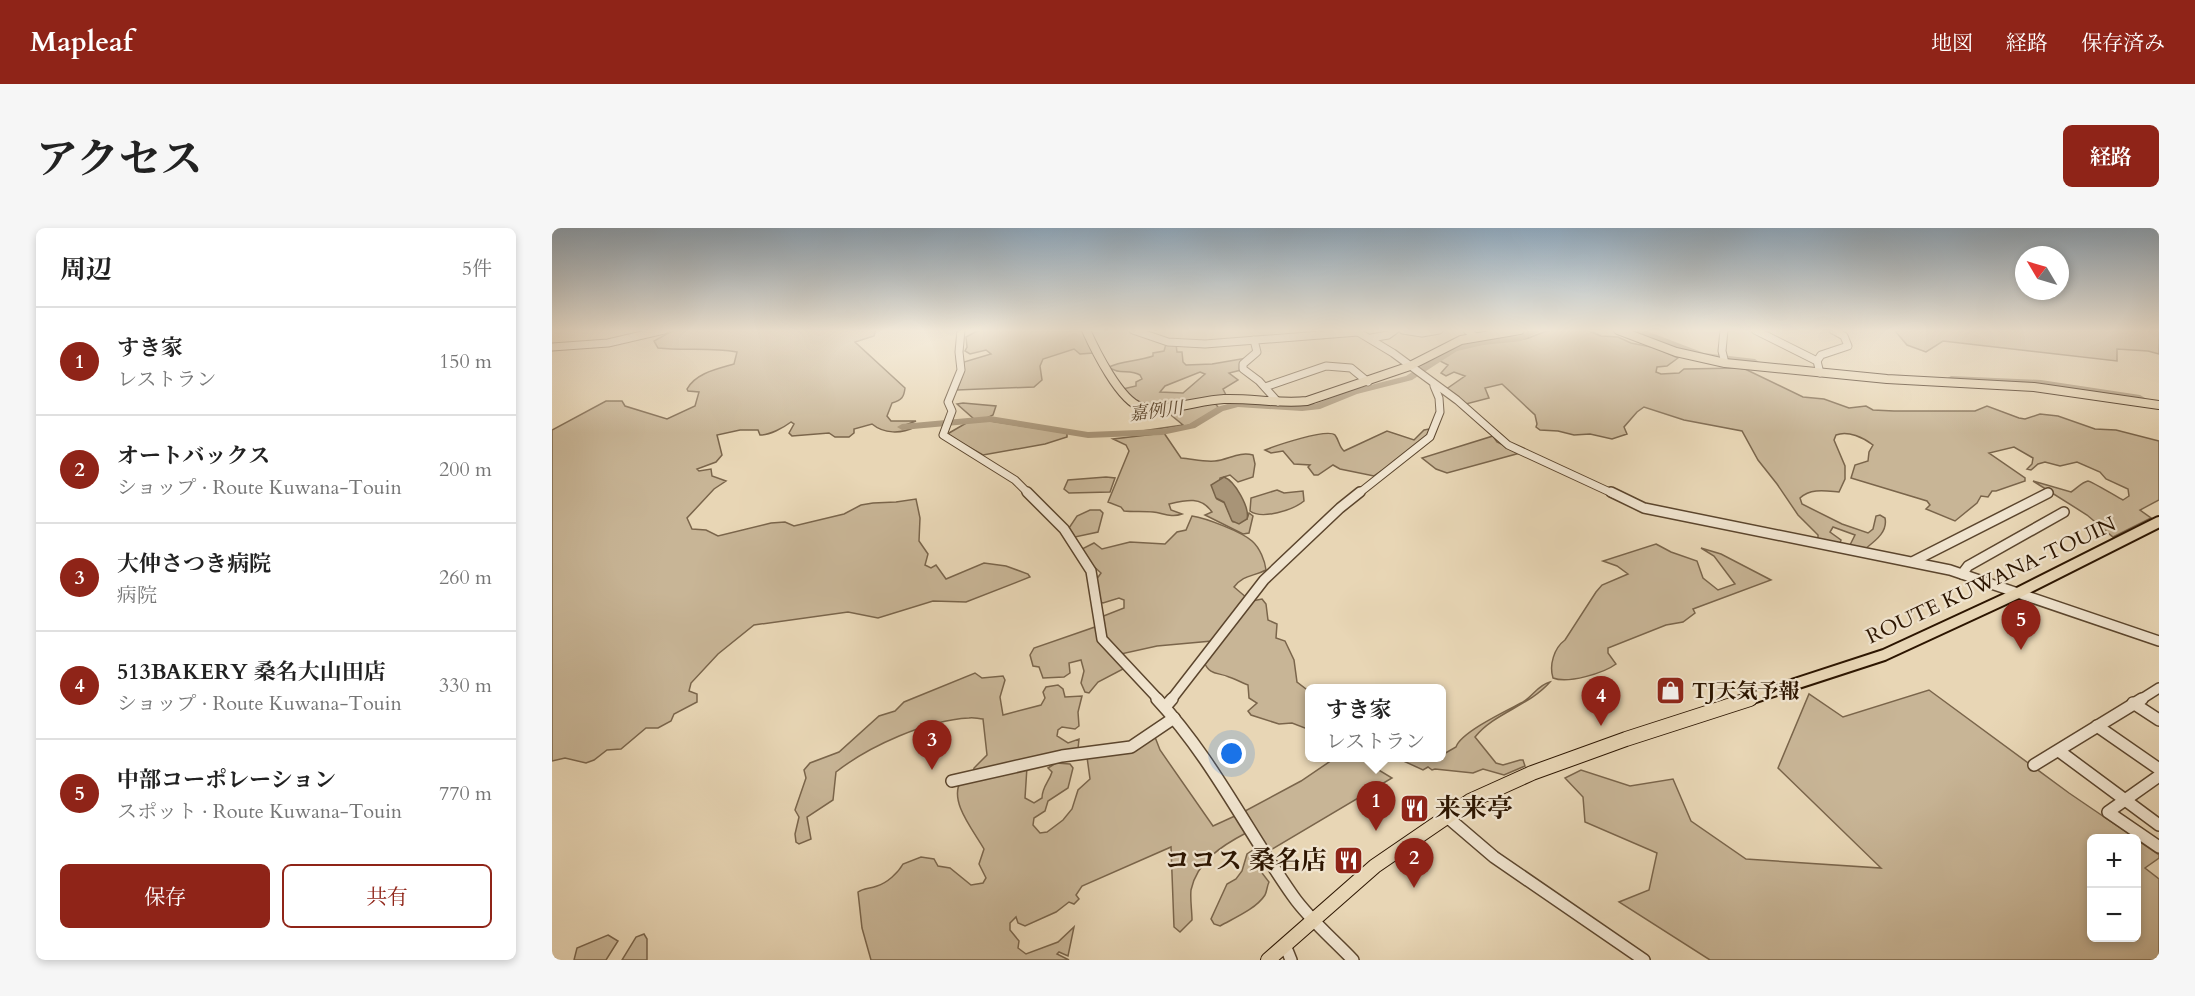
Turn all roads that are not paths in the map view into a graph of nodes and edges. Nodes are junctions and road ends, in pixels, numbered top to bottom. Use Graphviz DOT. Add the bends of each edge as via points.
graph roads {
  1 [pos="960,364"];
  2 [pos="1104,364"];
  3 [pos="1243,364"];
  4 [pos="1408,364"];
  5 [pos="1419,364"];
  6 [pos="1773,364"];
  7 [pos="1812,364"];
  8 [pos="1819,364"];
  9 [pos="1413,368"];
  10 [pos="1818,368"];
  11 [pos="1427,379"];
  12 [pos="1368,382"];
  13 [pos="1265,387"];
  14 [pos="1278,402"];
  15 [pos="2159,405"];
  16 [pos="2048,493"];
  17 [pos="2064,512"];
  18 [pos="2159,522"];
  19 [pos="1914,561"];
  20 [pos="1962,574"];
  21 [pos="2016,594"];
  22 [pos="2159,641"];
  23 [pos="2159,688"];
  24 [pos="2133,703"];
  25 [pos="1165,706"];
  26 [pos="1174,718"];
  27 [pos="2159,720"];
  28 [pos="2097,726"];
  29 [pos="2060,751"];
  30 [pos="2034,765"];
  31 [pos="2159,769"];
  32 [pos="2159,776"];
  33 [pos="952,781"];
  34 [pos="2126,800"];
  35 [pos="1446,816"];
  36 [pos="2159,825"];
  37 [pos="2159,847"];
  38 [pos="1314,921"];
  39 [pos="1286,945"];
  40 [pos="1268,960"];
  41 [pos="1290,960"];
  42 [pos="1353,960"];
  43 [pos="1644,960"];
  1 -- 25 [label="street" via="948,402 952,411 942,433 1011,477 1060,523 1091,570 1102,639"];
  2 -- 14 [label="main road" via="1127,400 1137,405 1155,408 1225,399"];
  3 -- 13 [label="street" via="1243,369"];
  4 -- 9 [label="street"];
  5 -- 9 [label="main road"];
  6 -- 10 [label="main road"];
  7 -- 10 [label="street"];
  8 -- 10 [label="street"];
  9 -- 11 [label="street"];
  9 -- 12 [label="main road"];
  10 -- 15 [label="main road" via="2043,388"];
  11 -- 19 [label="street" via="1508,445 1644,508"];
  11 -- 25 [label="street" via="1437,389 1441,403 1430,437 1340,508 1264,580"];
  12 -- 13 [label="street" via="1351,368 1326,366"];
  12 -- 14 [label="main road" via="1315,400"];
  13 -- 14 [label="street"];
  16 -- 19 [label="street"];
  17 -- 20 [label="street"];
  18 -- 21 [label="main road, ROUTE KUWANA-TOUIN"];
  19 -- 20 [label="street"];
  20 -- 21 [label="street"];
  21 -- 22 [label="street"];
  21 -- 35 [label="main road, ROUTE KUWANA-TOUIN" via="1884,655 1532,773"];
  23 -- 24 [label="street"];
  24 -- 27 [label="street"];
  24 -- 28 [label="street"];
  25 -- 26 [label="street"];
  26 -- 33 [label="street" via="1131,747 1062,756"];
  26 -- 38 [label="street" via="1222,783 1294,898"];
  28 -- 29 [label="street"];
  28 -- 31 [label="street"];
  29 -- 30 [label="street"];
  29 -- 34 [label="street"];
  32 -- 34 [label="street"];
  34 -- 36 [label="street"];
  34 -- 37 [label="street" via="2108,812"];
  35 -- 38 [label="main road, ROUTE KUWANA-TOUIN" via="1375,866"];
  35 -- 43 [label="street" via="1494,857"];
  38 -- 39 [label="main road, ROUTE KUWANA-TOUIN"];
  38 -- 42 [label="street"];
  39 -- 40 [label="main road, ROUTE KUWANA-TOUIN"];
  39 -- 41 [label="street"];
}
